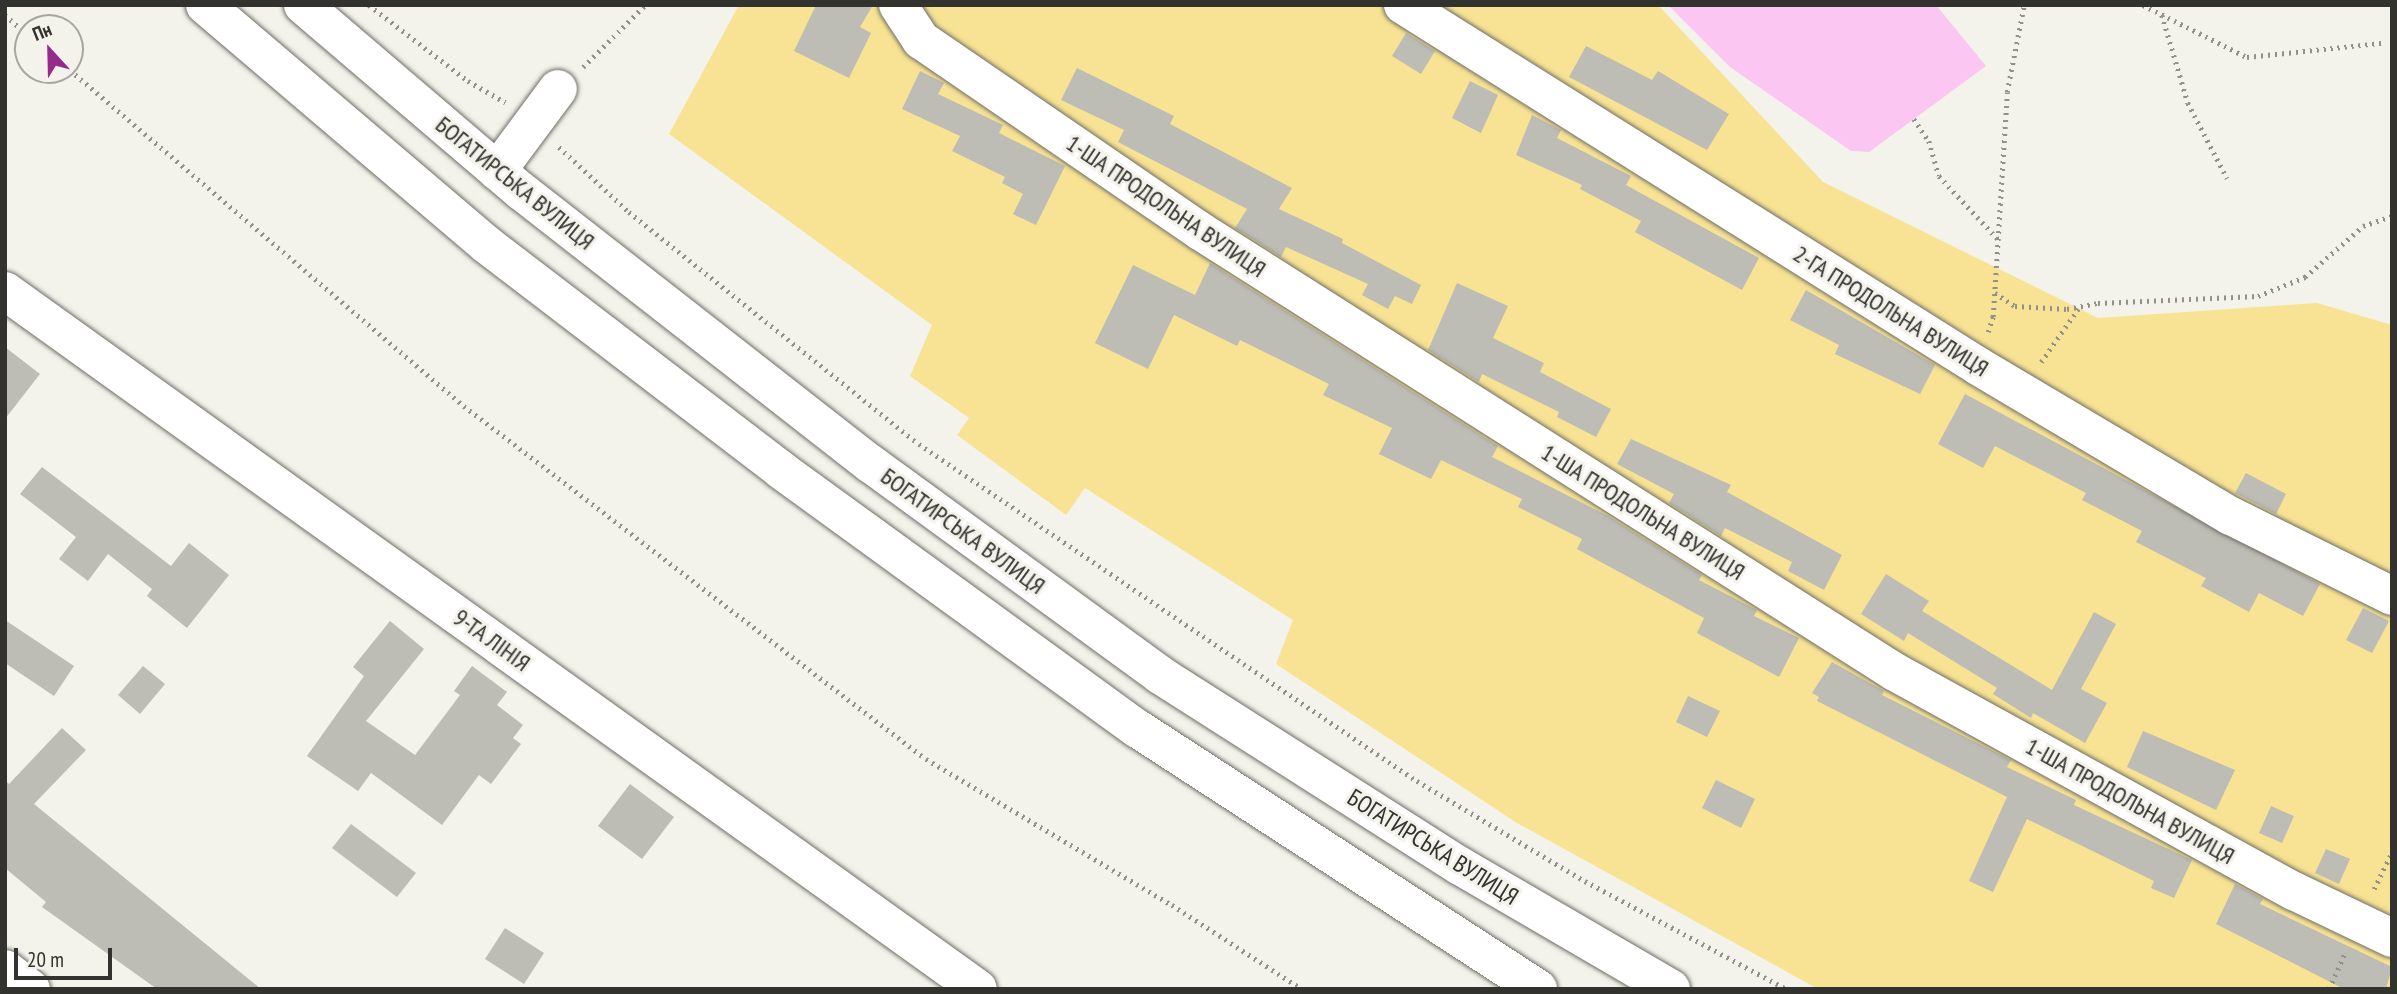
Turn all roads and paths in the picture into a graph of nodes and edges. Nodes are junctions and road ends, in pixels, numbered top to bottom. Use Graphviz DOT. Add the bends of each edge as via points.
graph roads {
  1 [pos="205,5"];
  2 [pos="303,5"];
  3 [pos="645,5"];
  4 [pos="898,5"];
  5 [pos="1403,5"];
  6 [pos="2024,5"];
  7 [pos="2143,5"];
  8 [pos="2161,15"];
  9 [pos="2381,43"];
  10 [pos="84,82"];
  11 [pos="558,89"];
  12 [pos="1914,119"];
  13 [pos="497,171"];
  14 [pos="2227,177"];
  15 [pos="629,212"];
  16 [pos="2392,216"];
  17 [pos="1998,240"];
  18 [pos="5,291"];
  19 [pos="1994,293"];
  20 [pos="2079,307"];
  21 [pos="1978,366"];
  22 [pos="2023,393"];
  23 [pos="2392,596"];
  24 [pos="2392,937"];
  25 [pos="5,969"];
  26 [pos="31,989"];
  27 [pos="978,989"];
  28 [pos="1302,989"];
  29 [pos="1538,989"];
  30 [pos="1671,989"];
  31 [pos="1786,989"];
  1 -- 29 [label="street" via="487,245 780,470 1138,729"];
  2 -- 13 [label="street, БОГАТИРСЬКА ВУЛИЦЯ"];
  3 -- 11 [label="path"];
  4 -- 24 [label="street, 1-ША ПРОДОЛЬНА ВУЛИЦЯ" via="921,40 1200,231 1895,672 2294,891"];
  5 -- 21 [label="street, 2-ГА ПРОДОЛЬНА ВУЛИЦЯ"];
  6 -- 17 [label="path" via="2007,92"];
  7 -- 8 [label="path"];
  8 -- 9 [label="path" via="2247,57"];
  8 -- 14 [label="path" via="2188,103"];
  10 -- 28 [label="path" via="464,406 926,759 1172,905"];
  11 -- 13 [label="street"];
  12 -- 17 [label="path" via="1929,141 1939,176"];
  13 -- 30 [label="street, БОГАТИРСЬКА ВУЛИЦЯ" via="870,464 1160,675 1460,866"];
  15 -- 31 [label="path" via="919,444 1417,781 1585,881"];
  16 -- 20 [label="path" via="2363,226 2305,277 2258,296"];
  17 -- 19 [label="path"];
  18 -- 27 [label="street, 9-ТА ЛІНІЯ"];
  19 -- 20 [label="path" via="2015,306"];
  19 -- 21 [label="path" via="1993,317"];
  20 -- 22 [label="path"];
  21 -- 22 [label="street, 2-ГА ПРОДОЛЬНА ВУЛИЦЯ"];
  22 -- 23 [label="street, 2-ГА ПРОДОЛЬНА ВУЛИЦЯ" via="2231,516"];
  25 -- 26 [label="street"];
}
